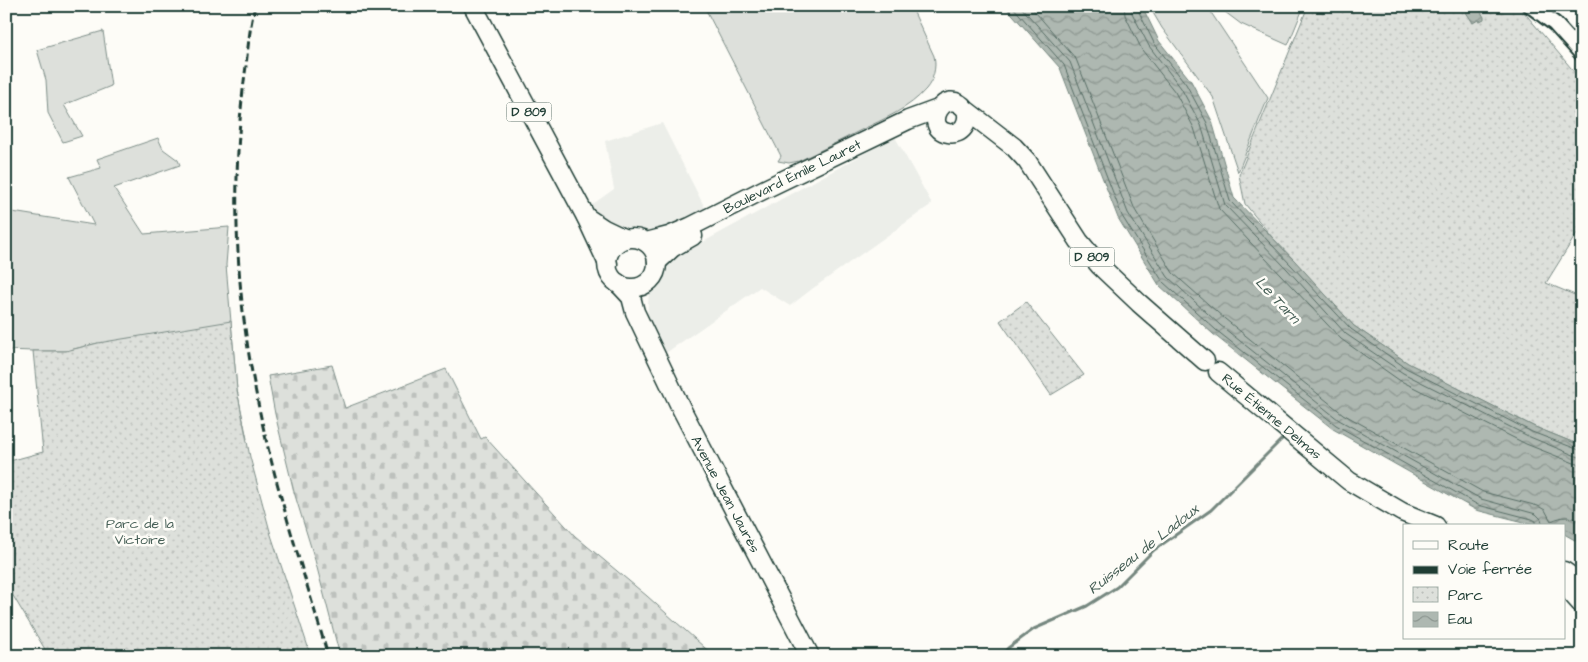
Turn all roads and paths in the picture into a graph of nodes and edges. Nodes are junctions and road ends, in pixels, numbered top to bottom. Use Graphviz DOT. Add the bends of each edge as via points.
graph roads {
  1 [pos="473,6"];
  2 [pos="1531,6"];
  3 [pos="1582,54"];
  4 [pos="938,109"];
  5 [pos="966,110"];
  6 [pos="940,128"];
  7 [pos="964,128"];
  8 [pos="998,136"];
  9 [pos="586,217"];
  10 [pos="624,239"];
  11 [pos="646,242"];
  12 [pos="657,262"];
  13 [pos="608,264"];
  14 [pos="618,283"];
  15 [pos="646,284"];
  16 [pos="645,331"];
  17 [pos="1326,460"];
  18 [pos="1431,524"];
  19 [pos="1446,524"];
  20 [pos="1566,573"];
  21 [pos="1582,584"];
  22 [pos="1566,587"];
  23 [pos="1582,605"];
  24 [pos="1582,610"];
  25 [pos="1582,616"];
  26 [pos="810,656"];
  1 -- 9 [label="main road, D 809"];
  2 -- 3 [label="street" via="1555,24"];
  4 -- 5 [label="main road, D 809" via="951,102"];
  4 -- 6 [label="main road" via="936,119"];
  4 -- 11 [label="main road, Boulevard Émile Lauret / D 809" via="899,124 690,227"];
  5 -- 7 [label="main road"];
  5 -- 8 [label="main road, D 809"];
  6 -- 7 [label="main road, D 809" via="949,133"];
  6 -- 12 [label="main road, Boulevard Émile Lauret / D 809" via="904,132 770,193 672,248"];
  7 -- 8 [label="main road, D 809"];
  8 -- 17 [label="main road, Rue Étienne Delmas / D 809" via="1027,161 1079,241 1100,266 1138,303"];
  9 -- 10 [label="main road"];
  9 -- 13 [label="main road, D 809"];
  10 -- 11 [label="main road"];
  10 -- 13 [label="main road" via="612,249"];
  11 -- 12 [label="main road" via="653,248"];
  12 -- 15 [label="main road" via="653,277"];
  13 -- 14 [label="main road" via="610,274"];
  14 -- 15 [label="main road" via="632,288"];
  14 -- 16 [label="main road, Avenue Jean Jaurès" via="631,297"];
  15 -- 16 [label="main road, Avenue Jean Jaurès"];
  16 -- 26 [label="main road, Avenue Jean Jaurès" via="682,410"];
  17 -- 18 [label="main road, Rue Étienne Delmas / D 809" via="1348,481 1402,512"];
  17 -- 19 [label="main road, Rue Étienne Delmas / D 809" via="1382,494"];
  20 -- 21 [label="main road"];
  22 -- 23 [label="main road"];
  24 -- 25 [label="main road"];
}
